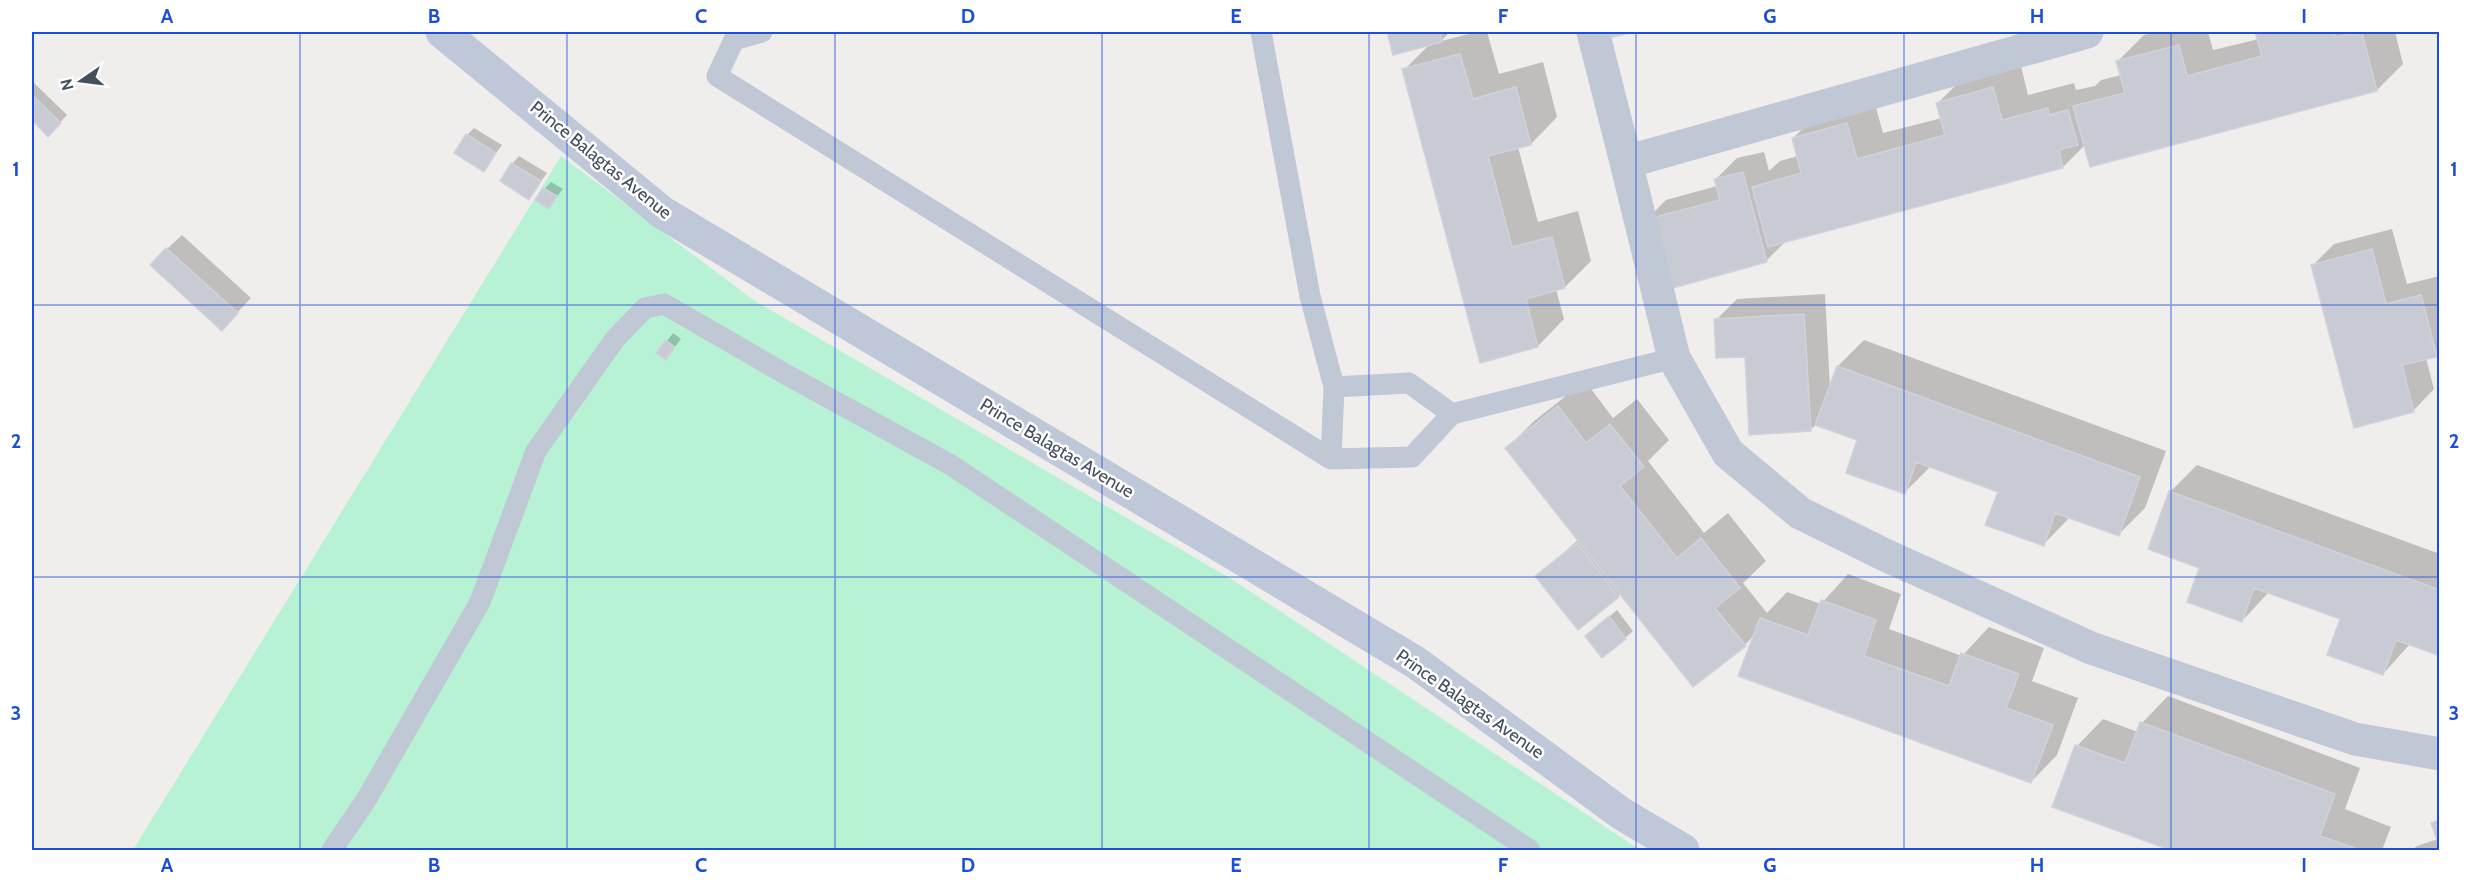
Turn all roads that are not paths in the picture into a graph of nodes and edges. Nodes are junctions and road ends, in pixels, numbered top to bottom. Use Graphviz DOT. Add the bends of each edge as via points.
graph roads {
  1 [pos="442,32"];
  2 [pos="762,32"];
  3 [pos="1261,32"];
  4 [pos="1593,32"];
  5 [pos="2087,32"];
  6 [pos="1626,162"];
  7 [pos="1674,358"];
  8 [pos="1334,387"];
  9 [pos="1452,414"];
  10 [pos="1331,459"];
  11 [pos="2439,754"];
  12 [pos="332,850"];
  13 [pos="1530,850"];
  14 [pos="1683,850"];
  1 -- 14 [label="main road, Prince Balagtas Avenue" via="663,213 1415,662 1622,814"];
  2 -- 10 [label="lane" via="734,40 717,76"];
  3 -- 8 [label="lane" via="1310,296"];
  4 -- 6 [label="street"];
  5 -- 6 [label="street"];
  6 -- 7 [label="street"];
  7 -- 9 [label="lane"];
  7 -- 11 [label="street" via="1728,453 1800,513 2091,648 2355,739"];
  8 -- 9 [label="lane" via="1409,383"];
  8 -- 10 [label="lane"];
  9 -- 10 [label="lane" via="1412,457"];
  12 -- 13 [label="lane" via="366,800 480,602 536,451 615,339 645,308 664,304 951,465"];
}
